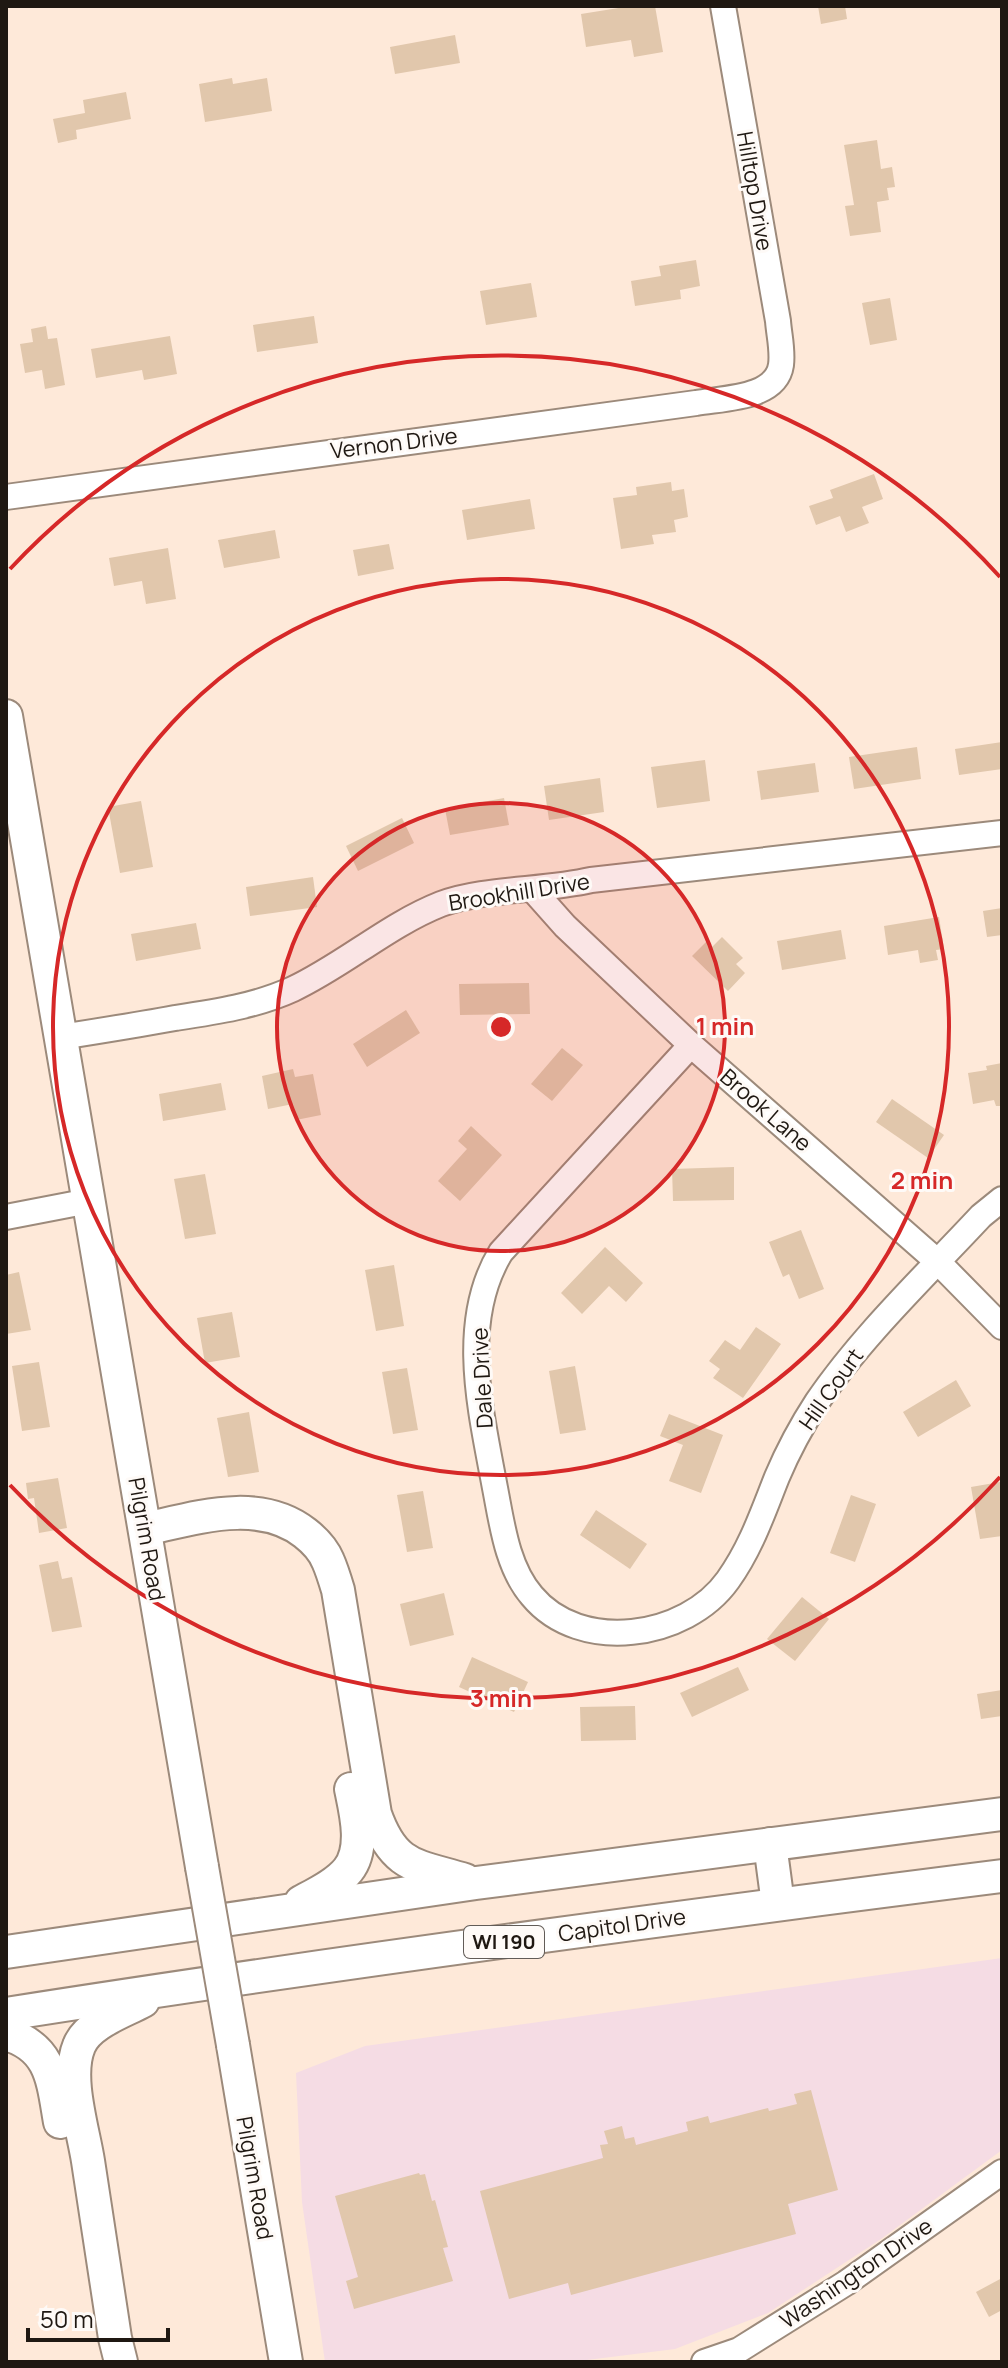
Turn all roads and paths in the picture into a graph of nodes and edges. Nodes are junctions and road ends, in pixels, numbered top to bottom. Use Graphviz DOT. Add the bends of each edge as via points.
graph roads {
  1 [pos="723,6"];
  2 [pos="777,377"];
  3 [pos="6,497"];
  4 [pos="6,716"];
  5 [pos="1002,833"];
  6 [pos="533,890"];
  7 [pos="61,1037"];
  8 [pos="691,1045"];
  9 [pos="1002,1199"];
  10 [pos="89,1201"];
  11 [pos="6,1217"];
  12 [pos="938,1262"];
  13 [pos="1002,1327"];
  14 [pos="147,1539"];
  15 [pos="700,1606"];
  16 [pos="1002,1814"];
  17 [pos="770,1844"];
  18 [pos="1002,1876"];
  19 [pos="476,1883"];
  20 [pos="778,1904"];
  21 [pos="288,1910"];
  22 [pos="6,1952"];
  23 [pos="165,1989"];
  24 [pos="6,2014"];
  25 [pos="6,2034"];
  26 [pos="1002,2172"];
  27 [pos="99,2362"];
  28 [pos="121,2362"];
  29 [pos="286,2362"];
  30 [pos="704,2362"];
  1 -- 2 [label="street, Hilltop Drive" via="778,321 782,354"];
  2 -- 3 [label="street, Vernon Drive" via="762,390 696,403"];
  4 -- 7 [label="main road, Pilgrim Road"];
  5 -- 6 [label="street, Brookhill Drive"];
  6 -- 7 [label="street, Brookhill Drive" via="441,904 293,989 259,1002"];
  6 -- 8 [label="street, Brook Lane"];
  7 -- 10 [label="main road, Pilgrim Road"];
  8 -- 12 [label="street, Brook Lane"];
  8 -- 15 [label="street, Dale Drive" via="501,1252 479,1308 477,1369 507,1543 521,1580 541,1605 573,1625 629,1633 678,1620"];
  9 -- 12 [label="street, Hill Court"];
  10 -- 11 [label="street"];
  10 -- 14 [label="main road, Pilgrim Road"];
  12 -- 13 [label="street, Brook Lane"];
  12 -- 15 [label="street, Hill Court" via="857,1350 817,1403 778,1474 746,1552 726,1583"];
  14 -- 19 [label="main road" via="202,1517 258,1513 291,1522 315,1541 328,1559 338,1590 382,1834 396,1854 415,1865"];
  14 -- 21 [label="main road" via="265,1532 297,1550 318,1579 357,1847 347,1872"];
  14 -- 29 [label="main road, Pilgrim Road, bridge"];
  16 -- 17 [label="main road"];
  17 -- 19 [label="main road"];
  17 -- 20 [label="main road"];
  18 -- 20 [label="main road, Capitol Drive / WI 190"];
  19 -- 21 [label="main road"];
  20 -- 23 [label="main road, Capitol Drive / WI 190"];
  21 -- 22 [label="main road"];
  23 -- 24 [label="main road, Capitol Drive / WI 190"];
  23 -- 28 [label="main road" via="94,2028 75,2057"];
  25 -- 27 [label="main road" via="34,2048 47,2062 53,2083"];
  26 -- 30 [label="street, Washington Drive" via="846,2283 739,2350"];
}
